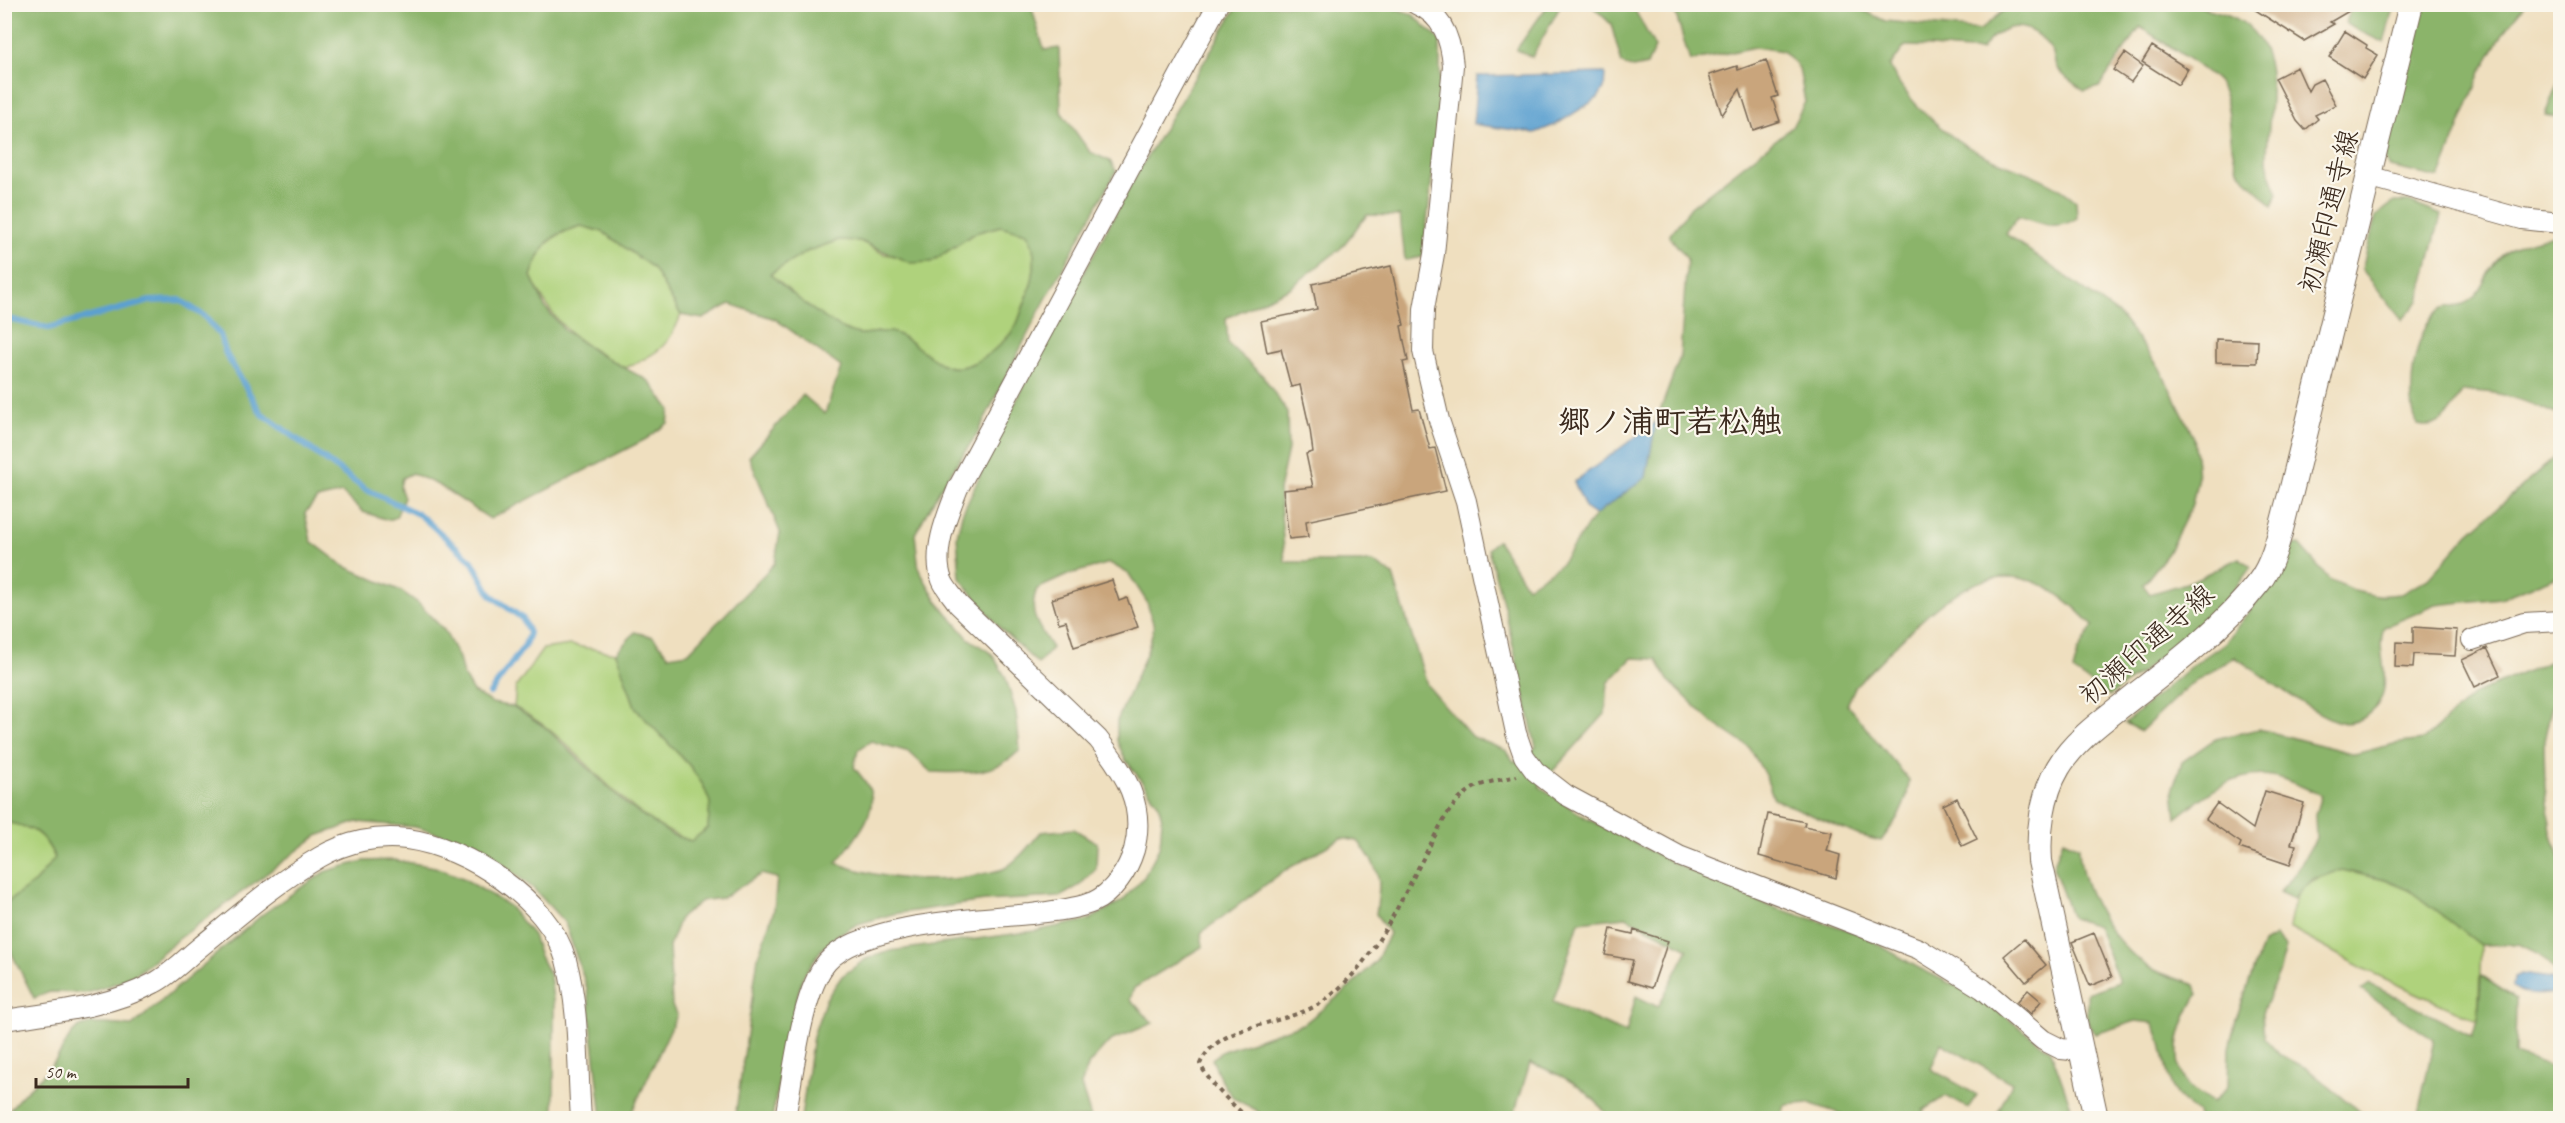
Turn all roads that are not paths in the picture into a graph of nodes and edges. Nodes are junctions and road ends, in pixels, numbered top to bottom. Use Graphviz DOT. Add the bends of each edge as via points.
graph roads {
  1 [pos="1218,4"];
  2 [pos="1416,4"];
  3 [pos="2411,4"];
  4 [pos="2368,176"];
  5 [pos="2560,223"];
  6 [pos="2560,621"];
  7 [pos="2472,640"];
  8 [pos="4,1020"];
  9 [pos="2082,1051"];
  10 [pos="581,1119"];
  11 [pos="785,1119"];
  12 [pos="2096,1119"];
  1 -- 11 [label="street" via="958,488 939,558 942,579 958,604 1098,739 1118,765 1133,790 1138,813 1130,864 1095,902 1067,910 925,926 867,938 843,949 826,963 809,995"];
  2 -- 9 [label="street" via="1440,22 1452,43 1453,66 1434,254 1424,309 1423,351 1439,420 1466,501 1524,756 1535,771 1566,795 1679,856 1919,949 1983,989 2043,1040 2061,1049"];
  3 -- 4 [label="main road, 初瀬印通寺線"];
  4 -- 5 [label="street" via="2522,219"];
  4 -- 9 [label="main road, 初瀬印通寺線" via="2290,492 2260,580 2194,649 2074,747 2057,769 2047,799 2038,832 2040,861"];
  6 -- 7 [label="street" via="2524,623"];
  8 -- 10 [label="street" via="104,1004 129,996 156,982 320,857 343,845 370,839 406,839 440,847 486,869 527,899 555,933 566,960 573,1007"];
  9 -- 12 [label="main road, 初瀬印通寺線"];
}
